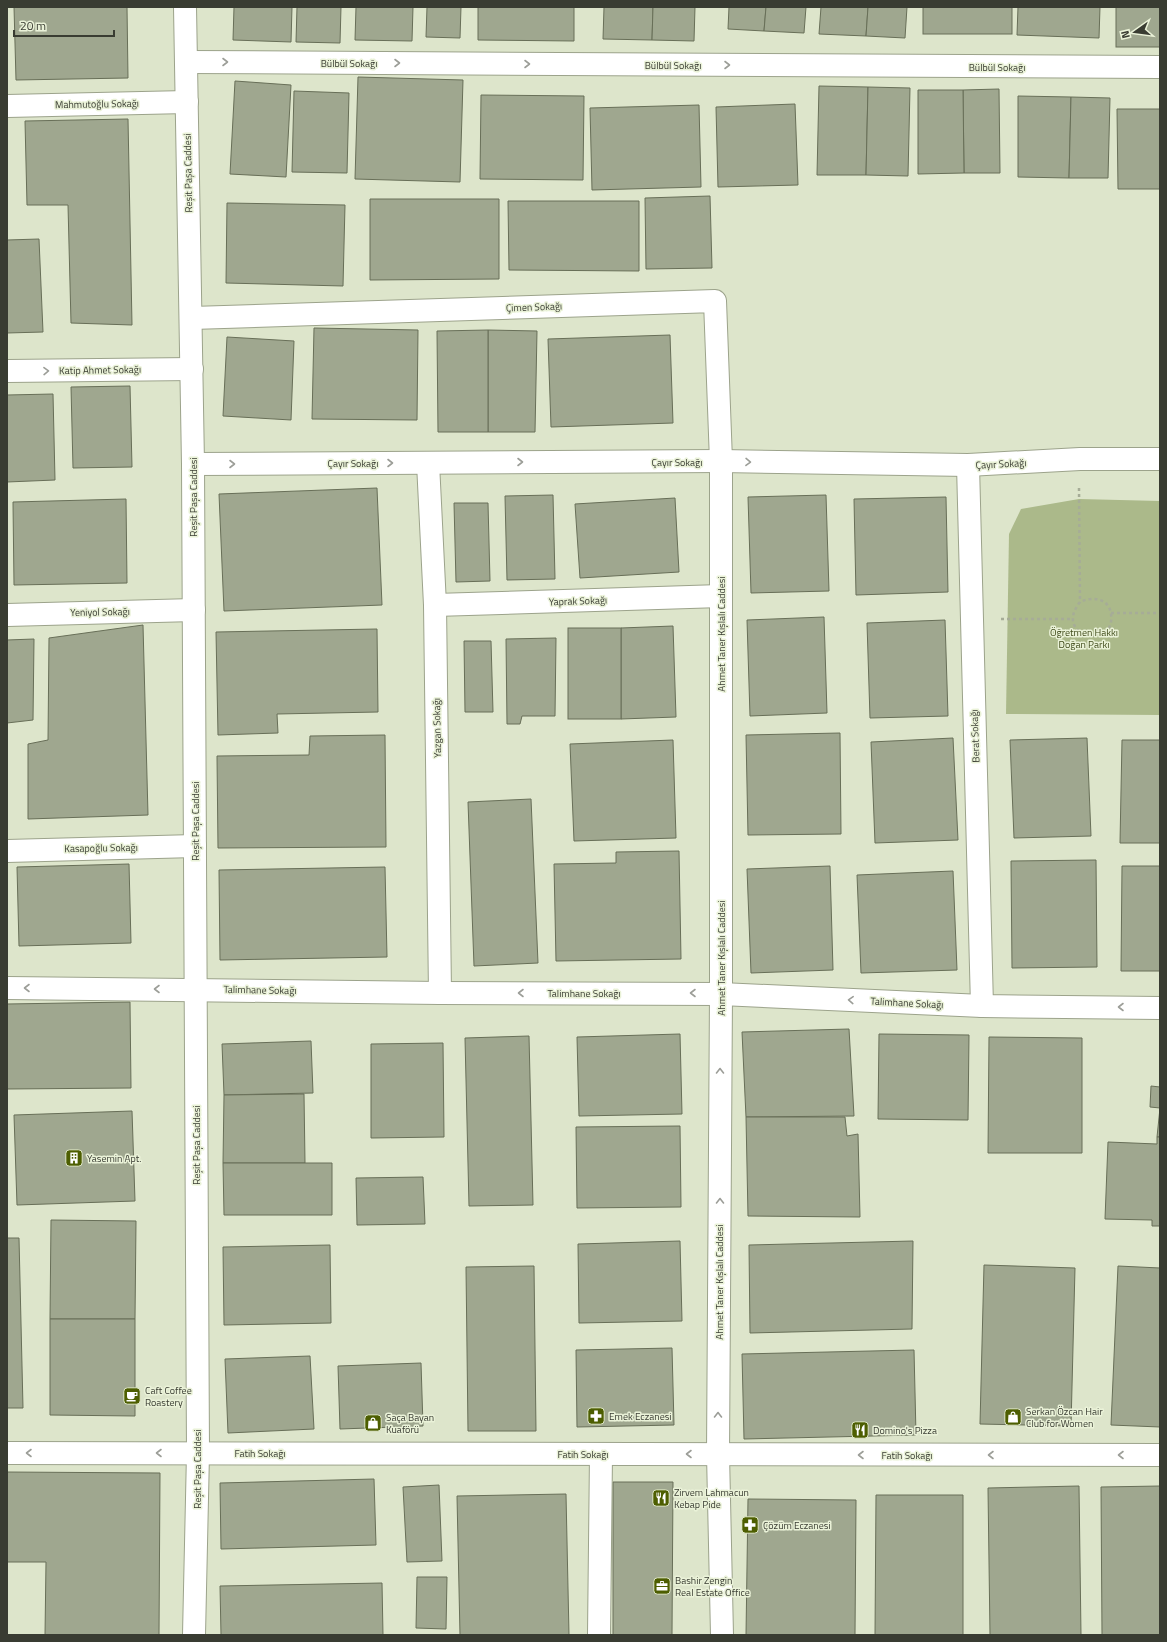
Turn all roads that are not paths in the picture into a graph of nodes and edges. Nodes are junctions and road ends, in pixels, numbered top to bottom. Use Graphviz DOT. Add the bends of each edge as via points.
graph roads {
  1 [pos="185,7"];
  2 [pos="186,62"];
  3 [pos="1160,67"];
  4 [pos="187,102"];
  5 [pos="7,106"];
  6 [pos="192,318"];
  7 [pos="192,369"];
  8 [pos="7,371"];
  9 [pos="1160,459"];
  10 [pos="721,461"];
  11 [pos="428,463"];
  12 [pos="193,464"];
  13 [pos="968,465"];
  14 [pos="721,596"];
  15 [pos="435,605"];
  16 [pos="194,610"];
  17 [pos="7,615"];
  18 [pos="195,846"];
  19 [pos="7,851"];
  20 [pos="7,988"];
  21 [pos="196,990"];
  22 [pos="440,993"];
  23 [pos="721,994"];
  24 [pos="982,1006"];
  25 [pos="1160,1008"];
  26 [pos="7,1453"];
  27 [pos="198,1453"];
  28 [pos="601,1454"];
  29 [pos="718,1454"];
  30 [pos="1160,1455"];
  31 [pos="194,1635"];
  32 [pos="599,1635"];
  33 [pos="722,1635"];
  1 -- 2 [label="street, Reşit Paşa Caddesi"];
  2 -- 3 [label="street, Bülbül Sokağı, one-way"];
  2 -- 4 [label="street, Reşit Paşa Caddesi"];
  4 -- 5 [label="street, Mahmutoğlu Sokağı"];
  4 -- 6 [label="street, Reşit Paşa Caddesi"];
  6 -- 7 [label="street, Reşit Paşa Caddesi"];
  6 -- 10 [label="street, Çimen Sokağı" via="716,302"];
  8 -- 7 [label="street, Katip Ahmet Sokağı, one-way"];
  7 -- 12 [label="street, Reşit Paşa Caddesi"];
  9 -- 13 [label="street, Çayır Sokağı" via="1080,459"];
  11 -- 10 [label="street, Çayır Sokağı, one-way"];
  10 -- 13 [label="street, Çayır Sokağı, one-way"];
  10 -- 14 [label="street, Ahmet Taner Kışlalı Caddesi"];
  12 -- 11 [label="street, Çayır Sokağı, one-way"];
  11 -- 15 [label="street, Yazgan Sokağı"];
  12 -- 16 [label="street, Reşit Paşa Caddesi"];
  13 -- 24 [label="street, Berat Sokağı"];
  14 -- 15 [label="street, Yaprak Sokağı"];
  14 -- 23 [label="street, Ahmet Taner Kışlalı Caddesi"];
  15 -- 22 [label="street, Yazgan Sokağı"];
  16 -- 17 [label="street, Yeniyol Sokağı"];
  16 -- 18 [label="street, Reşit Paşa Caddesi"];
  18 -- 19 [label="street, Kasapoğlu Sokağı"];
  18 -- 21 [label="street, Reşit Paşa Caddesi"];
  21 -- 20 [label="street, Talimhane Sokağı, one-way"];
  21 -- 22 [label="street, Talimhane Sokağı"];
  21 -- 27 [label="street, Reşit Paşa Caddesi"];
  23 -- 22 [label="street, Talimhane Sokağı, one-way"];
  24 -- 23 [label="street, Talimhane Sokağı, one-way"];
  29 -- 23 [label="street, Ahmet Taner Kışlalı Caddesi, one-way"];
  25 -- 24 [label="street, Talimhane Sokağı, one-way"];
  27 -- 26 [label="street, Fatih Sokağı, one-way"];
  27 -- 28 [label="street, Fatih Sokağı"];
  27 -- 31 [label="street, Reşit Paşa Caddesi"];
  29 -- 28 [label="street, Fatih Sokağı, one-way"];
  28 -- 32 [label="street"];
  30 -- 29 [label="street, Fatih Sokağı, one-way"];
  29 -- 33 [label="street, Ahmet Taner Kışlalı Caddesi"];
}
